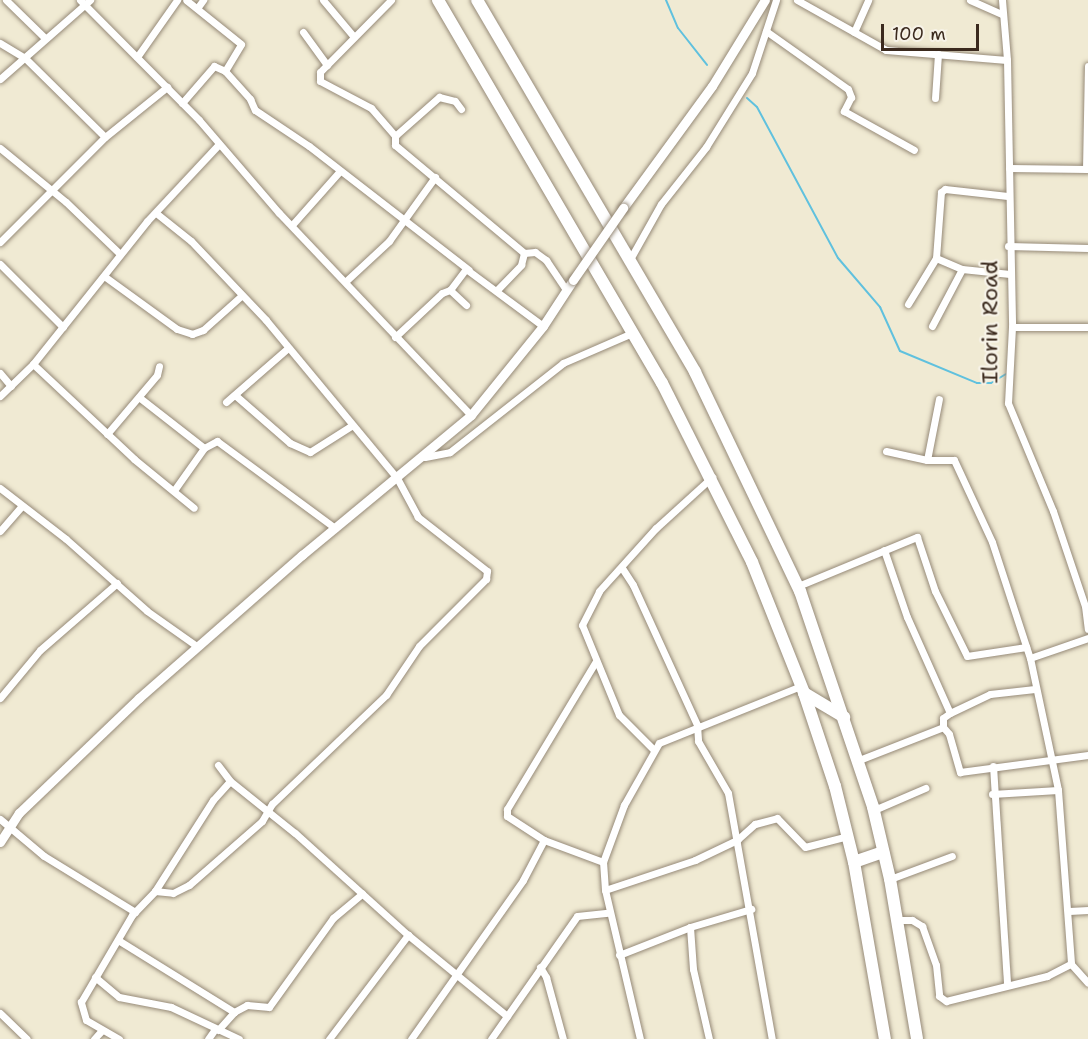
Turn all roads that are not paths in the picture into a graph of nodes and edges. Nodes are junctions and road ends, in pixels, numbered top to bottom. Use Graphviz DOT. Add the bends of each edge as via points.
graph roads {
  1 [pos="6,0"];
  2 [pos="177,0"];
  3 [pos="186,0"];
  4 [pos="203,0"];
  5 [pos="323,0"];
  6 [pos="391,0"];
  7 [pos="438,0"];
  8 [pos="477,0"];
  9 [pos="765,0"];
  10 [pos="776,0"];
  11 [pos="796,0"];
  12 [pos="868,0"];
  13 [pos="970,0"];
  14 [pos="1002,0"];
  15 [pos="85,2"];
  16 [pos="198,7"];
  17 [pos="1003,15"];
  18 [pos="766,31"];
  19 [pos="303,32"];
  20 [pos="854,32"];
  21 [pos="354,37"];
  22 [pos="45,38"];
  23 [pos="0,43"];
  24 [pos="938,54"];
  25 [pos="137,57"];
  26 [pos="25,58"];
  27 [pos="1008,60"];
  28 [pos="327,65"];
  29 [pos="1088,66"];
  30 [pos="225,71"];
  31 [pos="0,79"];
  32 [pos="167,87"];
  33 [pos="935,98"];
  34 [pos="182,103"];
  35 [pos="461,109"];
  36 [pos="395,136"];
  37 [pos="105,137"];
  38 [pos="218,145"];
  39 [pos="0,148"];
  40 [pos="914,150"];
  41 [pos="1009,168"];
  42 [pos="1087,169"];
  43 [pos="340,171"];
  44 [pos="435,177"];
  45 [pos="50,191"];
  46 [pos="1008,196"];
  47 [pos="156,213"];
  48 [pos="404,221"];
  49 [pos="292,225"];
  50 [pos="0,242"];
  51 [pos="1008,246"];
  52 [pos="1088,248"];
  53 [pos="524,253"];
  54 [pos="120,254"];
  55 [pos="936,258"];
  56 [pos="629,261"];
  57 [pos="0,264"];
  58 [pos="962,269"];
  59 [pos="469,270"];
  60 [pos="1010,274"];
  61 [pos="104,276"];
  62 [pos="346,281"];
  63 [pos="450,290"];
  64 [pos="566,290"];
  65 [pos="497,291"];
  66 [pos="241,296"];
  67 [pos="908,304"];
  68 [pos="466,305"];
  69 [pos="543,326"];
  70 [pos="932,326"];
  71 [pos="63,327"];
  72 [pos="1012,327"];
  73 [pos="1088,327"];
  74 [pos="632,333"];
  75 [pos="394,337"];
  76 [pos="288,348"];
  77 [pos="33,364"];
  78 [pos="159,366"];
  79 [pos="0,373"];
  80 [pos="11,386"];
  81 [pos="235,395"];
  82 [pos="0,396"];
  83 [pos="140,398"];
  84 [pos="939,399"];
  85 [pos="226,402"];
  86 [pos="471,415"];
  87 [pos="351,426"];
  88 [pos="107,434"];
  89 [pos="204,448"];
  90 [pos="886,451"];
  91 [pos="425,457"];
  92 [pos="927,460"];
  93 [pos="712,477"];
  94 [pos="397,478"];
  95 [pos="0,488"];
  96 [pos="174,489"];
  97 [pos="21,507"];
  98 [pos="194,508"];
  99 [pos="335,528"];
  100 [pos="0,531"];
  101 [pos="884,550"];
  102 [pos="622,568"];
  103 [pos="117,584"];
  104 [pos="798,586"];
  105 [pos="1088,629"];
  106 [pos="1088,638"];
  107 [pos="198,647"];
  108 [pos="1026,647"];
  109 [pos="1030,658"];
  110 [pos="596,661"];
  111 [pos="1035,689"];
  112 [pos="803,690"];
  113 [pos="0,698"];
  114 [pos="950,713"];
  115 [pos="844,717"];
  116 [pos="697,725"];
  117 [pos="944,727"];
  118 [pos="653,749"];
  119 [pos="1088,755"];
  120 [pos="1051,758"];
  121 [pos="859,760"];
  122 [pos="218,765"];
  123 [pos="993,766"];
  124 [pos="230,782"];
  125 [pos="925,788"];
  126 [pos="1058,790"];
  127 [pos="992,794"];
  128 [pos="874,810"];
  129 [pos="268,814"];
  130 [pos="0,819"];
  131 [pos="9,826"];
  132 [pos="848,836"];
  133 [pos="544,840"];
  134 [pos="737,840"];
  135 [pos="0,842"];
  136 [pos="883,852"];
  137 [pos="952,856"];
  138 [pos="603,862"];
  139 [pos="854,862"];
  140 [pos="890,879"];
  141 [pos="605,890"];
  142 [pos="155,891"];
  143 [pos="362,894"];
  144 [pos="751,909"];
  145 [pos="1088,910"];
  146 [pos="1069,911"];
  147 [pos="135,912"];
  148 [pos="608,913"];
  149 [pos="897,920"];
  150 [pos="690,927"];
  151 [pos="408,935"];
  152 [pos="118,939"];
  153 [pos="619,955"];
  154 [pos="1071,964"];
  155 [pos="540,967"];
  156 [pos="455,975"];
  157 [pos="95,977"];
  158 [pos="1088,983"];
  159 [pos="1007,985"];
  160 [pos="234,1012"];
  161 [pos="0,1013"];
  162 [pos="507,1016"];
  163 [pos="217,1029"];
  164 [pos="102,1030"];
  165 [pos="27,1039"];
  166 [pos="94,1039"];
  167 [pos="119,1039"];
  168 [pos="208,1039"];
  169 [pos="239,1039"];
  170 [pos="329,1039"];
  171 [pos="411,1039"];
  172 [pos="491,1039"];
  173 [pos="563,1039"];
  174 [pos="640,1039"];
  175 [pos="709,1039"];
  176 [pos="772,1039"];
  177 [pos="885,1039"];
  178 [pos="917,1039"];
  1 -- 22 [label="street"];
  2 -- 25 [label="street"];
  3 -- 16 [label="street"];
  4 -- 16 [label="street"];
  5 -- 21 [label="street"];
  6 -- 21 [label="street"];
  7 -- 74 [label="highway"];
  8 -- 56 [label="highway"];
  9 -- 64 [label="main road, bridge" via="724,67"];
  10 -- 18 [label="street"];
  11 -- 20 [label="street"];
  12 -- 20 [label="street"];
  13 -- 17 [label="street"];
  14 -- 17 [label="street, Ilorin Road"];
  15 -- 22 [label="street"];
  15 -- 25 [label="street"];
  16 -- 30 [label="street" via="241,44"];
  17 -- 27 [label="street, Ilorin Road"];
  18 -- 40 [label="street" via="848,89 851,97 844,111"];
  18 -- 56 [label="street" via="752,73 706,147 661,204"];
  19 -- 28 [label="street"];
  20 -- 24 [label="street" via="886,50"];
  21 -- 28 [label="street"];
  22 -- 26 [label="street"];
  23 -- 26 [label="street"];
  24 -- 27 [label="street"];
  24 -- 33 [label="street"];
  25 -- 32 [label="street"];
  26 -- 31 [label="street"];
  26 -- 37 [label="street"];
  27 -- 41 [label="street, Ilorin Road"];
  28 -- 36 [label="street" via="318,77 320,81 371,108"];
  29 -- 42 [label="street"];
  30 -- 34 [label="street" via="214,66"];
  30 -- 43 [label="street" via="255,110"];
  32 -- 34 [label="street"];
  32 -- 37 [label="street"];
  34 -- 38 [label="street"];
  35 -- 36 [label="street" via="455,100 440,97"];
  36 -- 44 [label="street" via="395,145"];
  37 -- 45 [label="street"];
  38 -- 47 [label="street"];
  38 -- 49 [label="street"];
  39 -- 45 [label="street"];
  41 -- 42 [label="street"];
  41 -- 46 [label="street, Ilorin Road"];
  43 -- 48 [label="street"];
  43 -- 49 [label="street"];
  44 -- 48 [label="street"];
  44 -- 53 [label="street"];
  45 -- 50 [label="street"];
  45 -- 54 [label="street"];
  46 -- 51 [label="street, Ilorin Road"];
  46 -- 55 [label="street" via="945,189 941,192"];
  47 -- 54 [label="street"];
  47 -- 66 [label="street" via="214,263"];
  48 -- 59 [label="street"];
  48 -- 62 [label="street" via="389,242"];
  49 -- 62 [label="street"];
  51 -- 52 [label="street"];
  51 -- 60 [label="street, Ilorin Road"];
  53 -- 64 [label="street" via="535,252 546,260"];
  53 -- 65 [label="street" via="521,265"];
  54 -- 61 [label="street"];
  55 -- 58 [label="street"];
  55 -- 67 [label="street"];
  56 -- 104 [label="highway" via="695,372"];
  57 -- 71 [label="street"];
  58 -- 60 [label="street"];
  58 -- 70 [label="street"];
  59 -- 63 [label="street"];
  59 -- 65 [label="street"];
  60 -- 72 [label="street, Ilorin Road"];
  61 -- 66 [label="street" via="177,329 192,334 203,330"];
  61 -- 71 [label="street"];
  62 -- 75 [label="street"];
  63 -- 68 [label="street"];
  63 -- 75 [label="street" via="442,292"];
  64 -- 69 [label="main road"];
  65 -- 69 [label="street"];
  66 -- 76 [label="street"];
  69 -- 86 [label="main road"];
  71 -- 77 [label="street"];
  72 -- 73 [label="street"];
  72 -- 105 [label="street, Ilorin Road" via="1009,410 1053,511 1085,606"];
  74 -- 91 [label="street" via="563,363 536,381 470,440 450,452"];
  74 -- 93 [label="highway"];
  75 -- 86 [label="street"];
  76 -- 81 [label="street"];
  76 -- 87 [label="street"];
  77 -- 80 [label="street"];
  77 -- 88 [label="street"];
  78 -- 83 [label="street"];
  79 -- 80 [label="street"];
  80 -- 82 [label="street"];
  81 -- 85 [label="street"];
  81 -- 87 [label="street" via="290,443 310,452"];
  83 -- 88 [label="street"];
  83 -- 89 [label="street"];
  84 -- 92 [label="street"];
  86 -- 91 [label="main road"];
  87 -- 94 [label="street"];
  88 -- 96 [label="street"];
  89 -- 96 [label="street"];
  89 -- 99 [label="street" via="217,441"];
  90 -- 92 [label="street"];
  91 -- 94 [label="main road"];
  92 -- 108 [label="street" via="948,459 957,464 992,542"];
  93 -- 102 [label="street" via="656,528"];
  93 -- 112 [label="highway" via="766,595"];
  94 -- 99 [label="main road"];
  94 -- 129 [label="street" via="418,517 482,565 486,579 419,646 386,695 272,804"];
  95 -- 97 [label="street"];
  96 -- 98 [label="street"];
  97 -- 100 [label="street"];
  97 -- 103 [label="street"];
  99 -- 107 [label="main road"];
  101 -- 104 [label="street"];
  101 -- 108 [label="street" via="917,537 935,591 967,656"];
  101 -- 114 [label="street" via="907,617"];
  102 -- 110 [label="street" via="599,591 582,625"];
  102 -- 116 [label="street"];
  103 -- 107 [label="street"];
  103 -- 113 [label="street" via="40,650"];
  104 -- 115 [label="highway"];
  106 -- 109 [label="street"];
  107 -- 131 [label="main road" via="73,759"];
  108 -- 109 [label="street"];
  109 -- 111 [label="street"];
  110 -- 118 [label="street" via="619,715"];
  110 -- 133 [label="street" via="507,809 509,820"];
  111 -- 114 [label="street" via="990,694"];
  111 -- 120 [label="street"];
  112 -- 115 [label="highway"];
  112 -- 116 [label="street"];
  112 -- 132 [label="highway"];
  114 -- 117 [label="street" via="943,718"];
  115 -- 121 [label="highway"];
  116 -- 118 [label="street"];
  116 -- 134 [label="street" via="698,741 728,793"];
  117 -- 121 [label="street"];
  117 -- 123 [label="street" via="960,772"];
  118 -- 138 [label="street" via="624,805"];
  119 -- 120 [label="street"];
  120 -- 123 [label="street"];
  120 -- 126 [label="street"];
  121 -- 128 [label="highway"];
  122 -- 124 [label="street"];
  123 -- 127 [label="street"];
  124 -- 129 [label="street"];
  124 -- 142 [label="street" via="213,800"];
  125 -- 128 [label="street"];
  126 -- 127 [label="street"];
  126 -- 146 [label="street"];
  127 -- 159 [label="street"];
  128 -- 136 [label="highway"];
  129 -- 142 [label="street" via="189,885 173,893"];
  129 -- 143 [label="street" via="295,833"];
  130 -- 131 [label="street"];
  131 -- 135 [label="main road"];
  131 -- 147 [label="street" via="52,862"];
  132 -- 134 [label="street" via="805,847 777,818 755,824"];
  132 -- 139 [label="highway"];
  133 -- 138 [label="street"];
  133 -- 156 [label="street" via="523,880"];
  134 -- 141 [label="street" via="695,860"];
  134 -- 144 [label="street"];
  136 -- 139 [label="highway"];
  136 -- 140 [label="highway"];
  137 -- 140 [label="street"];
  138 -- 141 [label="street"];
  139 -- 177 [label="highway"];
  140 -- 149 [label="highway"];
  141 -- 148 [label="street"];
  142 -- 147 [label="street"];
  143 -- 151 [label="street"];
  143 -- 160 [label="street" via="333,918 272,1005 247,1005"];
  144 -- 150 [label="street"];
  144 -- 176 [label="street"];
  145 -- 146 [label="street"];
  146 -- 154 [label="street"];
  147 -- 152 [label="street"];
  148 -- 153 [label="street"];
  148 -- 155 [label="street" via="576,916"];
  149 -- 159 [label="street" via="912,920 922,926 936,965 939,996 946,1001"];
  149 -- 178 [label="highway"];
  150 -- 153 [label="street"];
  150 -- 175 [label="street" via="693,969"];
  151 -- 156 [label="street"];
  151 -- 170 [label="street"];
  152 -- 157 [label="street"];
  152 -- 160 [label="street"];
  153 -- 174 [label="street"];
  154 -- 158 [label="street"];
  154 -- 159 [label="street" via="1047,976"];
  155 -- 162 [label="street"];
  155 -- 173 [label="street"];
  156 -- 162 [label="street"];
  156 -- 171 [label="street"];
  157 -- 163 [label="street" via="119,997 171,1007"];
  157 -- 164 [label="street" via="81,1002 81,1013"];
  160 -- 163 [label="street"];
  161 -- 165 [label="street"];
  162 -- 172 [label="street"];
  163 -- 168 [label="street"];
  163 -- 169 [label="street"];
  164 -- 166 [label="street"];
  164 -- 167 [label="street"];
}
